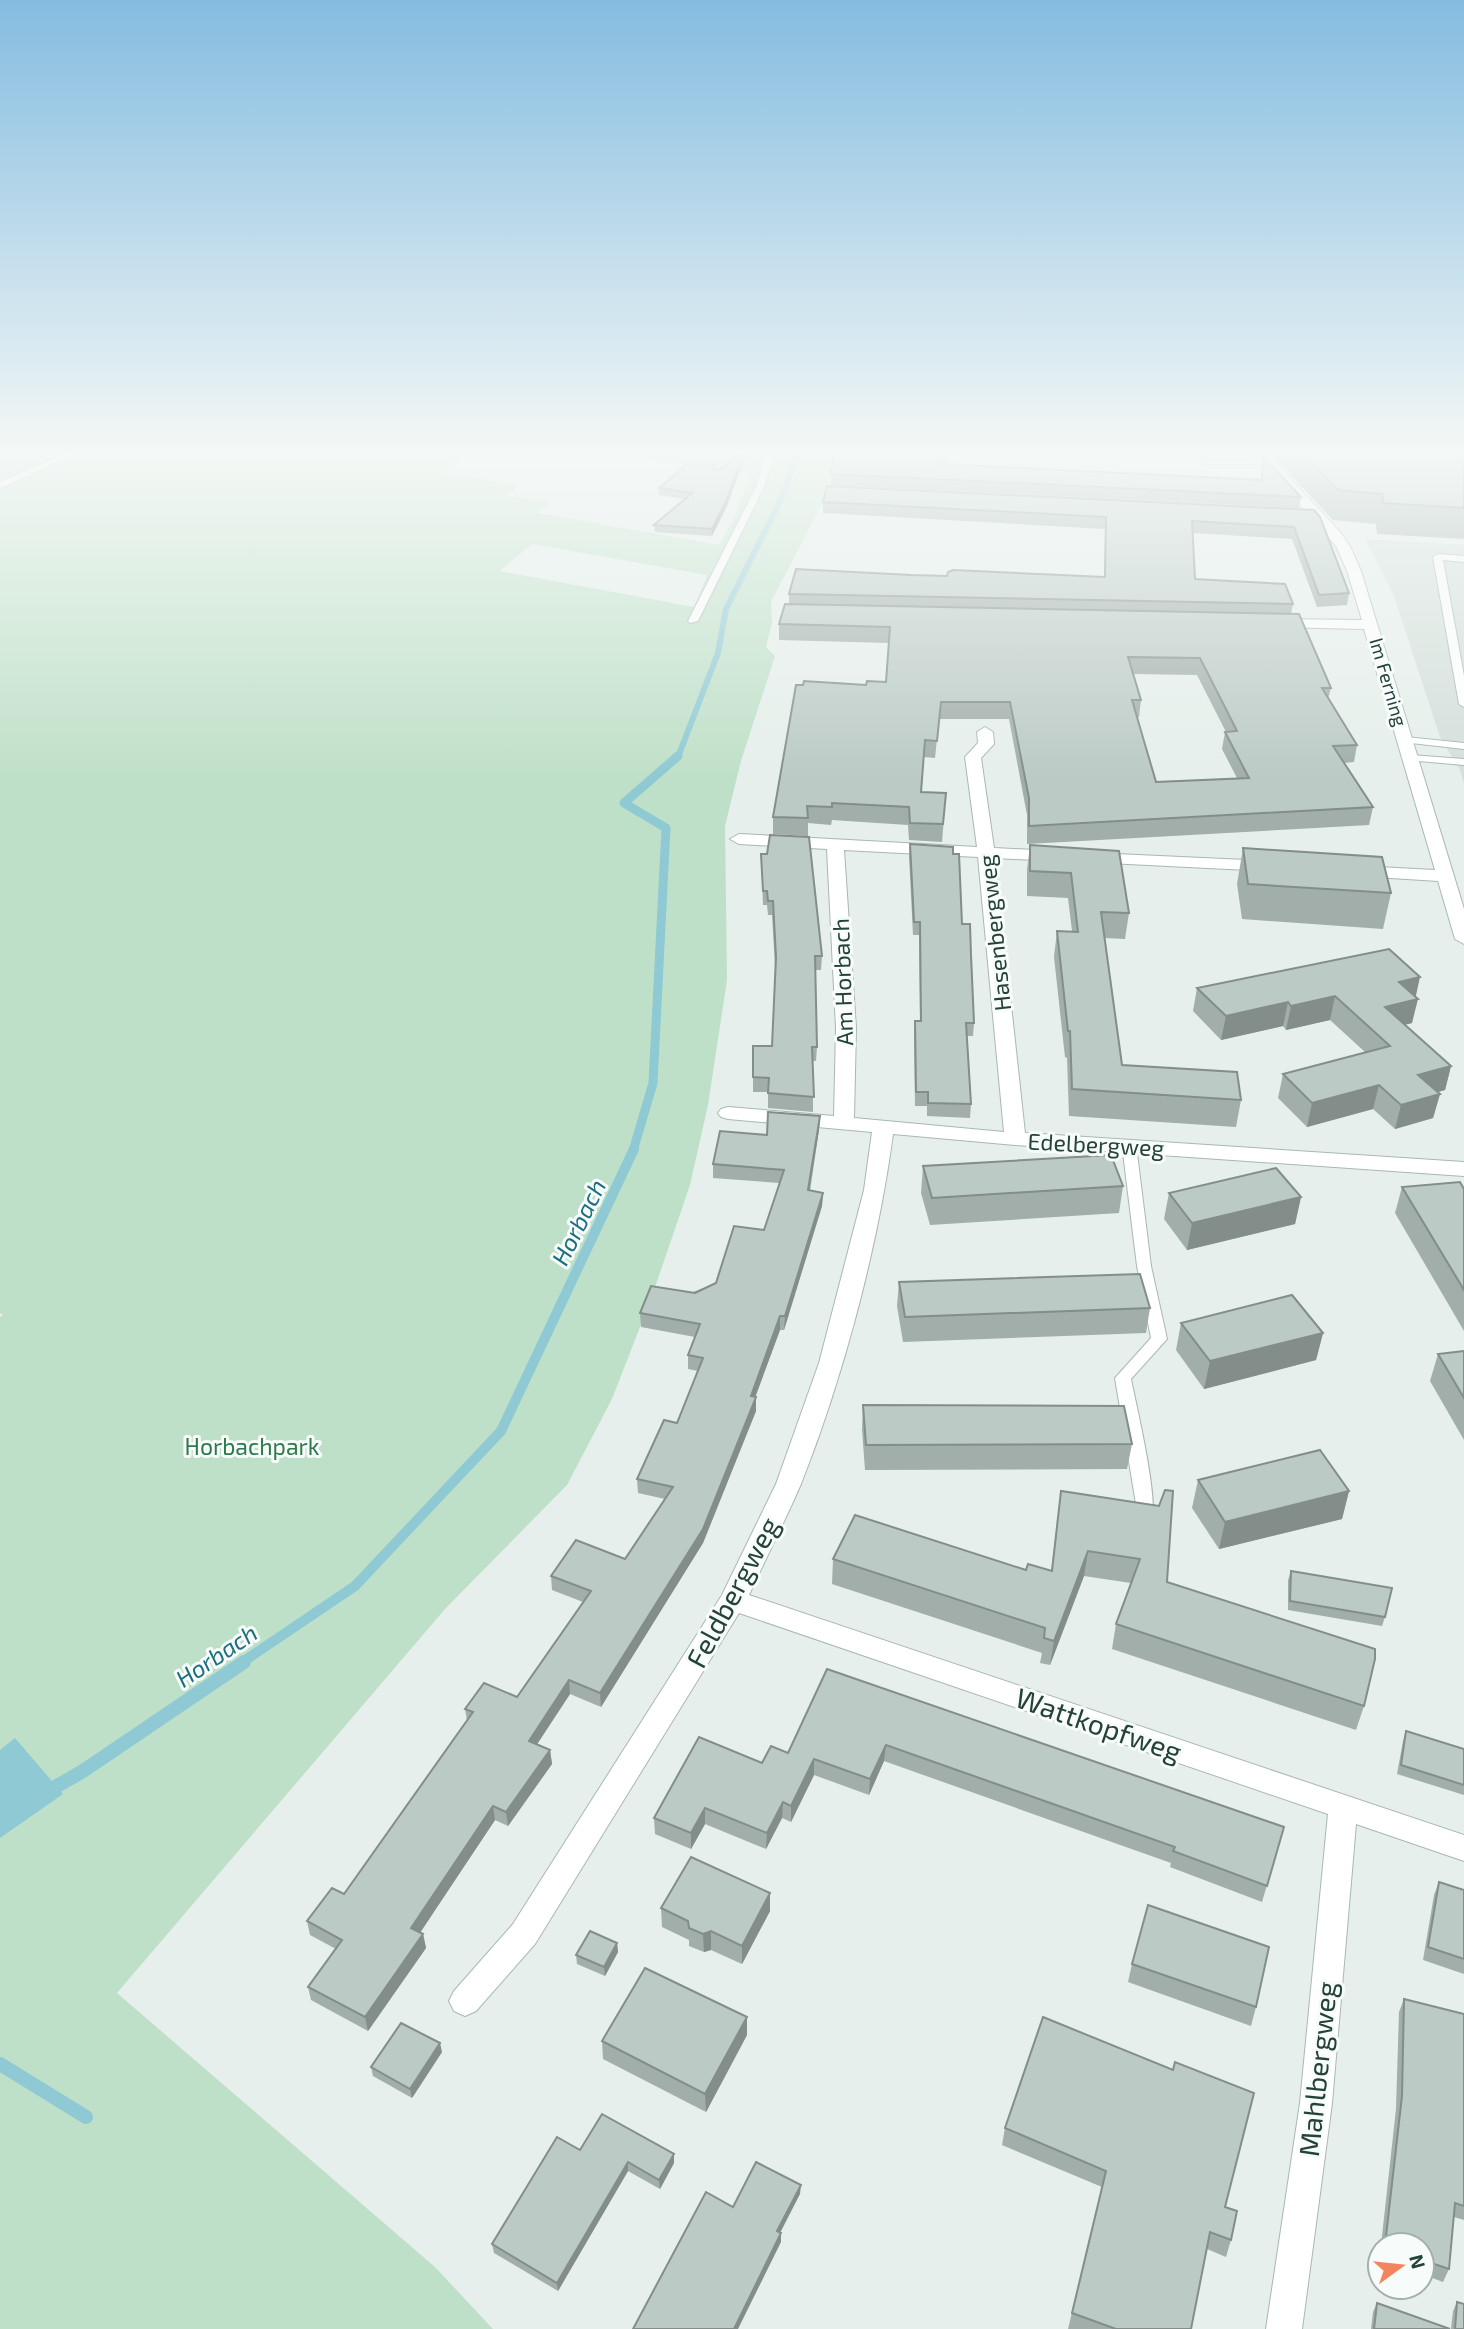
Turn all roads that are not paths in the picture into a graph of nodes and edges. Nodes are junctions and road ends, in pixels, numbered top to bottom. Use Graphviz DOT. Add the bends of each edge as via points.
graph roads {
  1 [pos="722,563"];
  2 [pos="1349,563"];
  3 [pos="1439,563"];
  4 [pos="693,621"];
  5 [pos="1263,623"];
  6 [pos="1372,625"];
  7 [pos="1464,704"];
  8 [pos="985,732"];
  9 [pos="1406,740"];
  10 [pos="1464,746"];
  11 [pos="1411,758"];
  12 [pos="1464,762"];
  13 [pos="739,839"];
  14 [pos="835,843"];
  15 [pos="986,853"];
  16 [pos="1283,867"];
  17 [pos="1337,870"];
  18 [pos="1446,876"];
  19 [pos="1464,939"];
  20 [pos="728,1113"];
  21 [pos="844,1122"];
  22 [pos="883,1129"];
  23 [pos="1015,1139"];
  24 [pos="1129,1145"];
  25 [pos="1464,1169"];
  26 [pos="1145,1517"];
  27 [pos="733,1600"];
  28 [pos="1343,1808"];
  29 [pos="1464,1849"];
  30 [pos="465,2001"];
  31 [pos="1284,2329"];
  1 -- 4 [label="lane"];
  2 -- 6 [label="street, Im Ferning"];
  3 -- 7 [label="lane"];
  5 -- 6 [label="street"];
  6 -- 9 [label="street, Im Ferning"];
  8 -- 15 [label="street, Hasenbergweg" via="986,744 973,757"];
  9 -- 10 [label="lane"];
  9 -- 11 [label="street, Im Ferning"];
  11 -- 12 [label="lane"];
  11 -- 18 [label="street, Im Ferning"];
  13 -- 14 [label="street"];
  14 -- 15 [label="street"];
  14 -- 21 [label="street, Am Horbach" via="846,1028"];
  15 -- 16 [label="street"];
  15 -- 23 [label="street, Hasenbergweg"];
  17 -- 18 [label="street"];
  18 -- 19 [label="street, Im Ferning"];
  20 -- 21 [label="street, Edelbergweg"];
  21 -- 22 [label="street, Edelbergweg"];
  22 -- 23 [label="street, Edelbergweg"];
  22 -- 27 [label="street, Feldbergweg" via="873,1201 831,1363 788,1484"];
  23 -- 24 [label="street, Edelbergweg"];
  24 -- 25 [label="street, Edelbergweg"];
  24 -- 26 [label="lane" via="1144,1266 1160,1339 1123,1378"];
  27 -- 28 [label="street, Wattkopfweg"];
  27 -- 30 [label="street, Feldbergweg" via="524,1934"];
  28 -- 29 [label="street, Wattkopfweg"];
  28 -- 31 [label="street, Mahlbergweg" via="1316,2103"];
}
